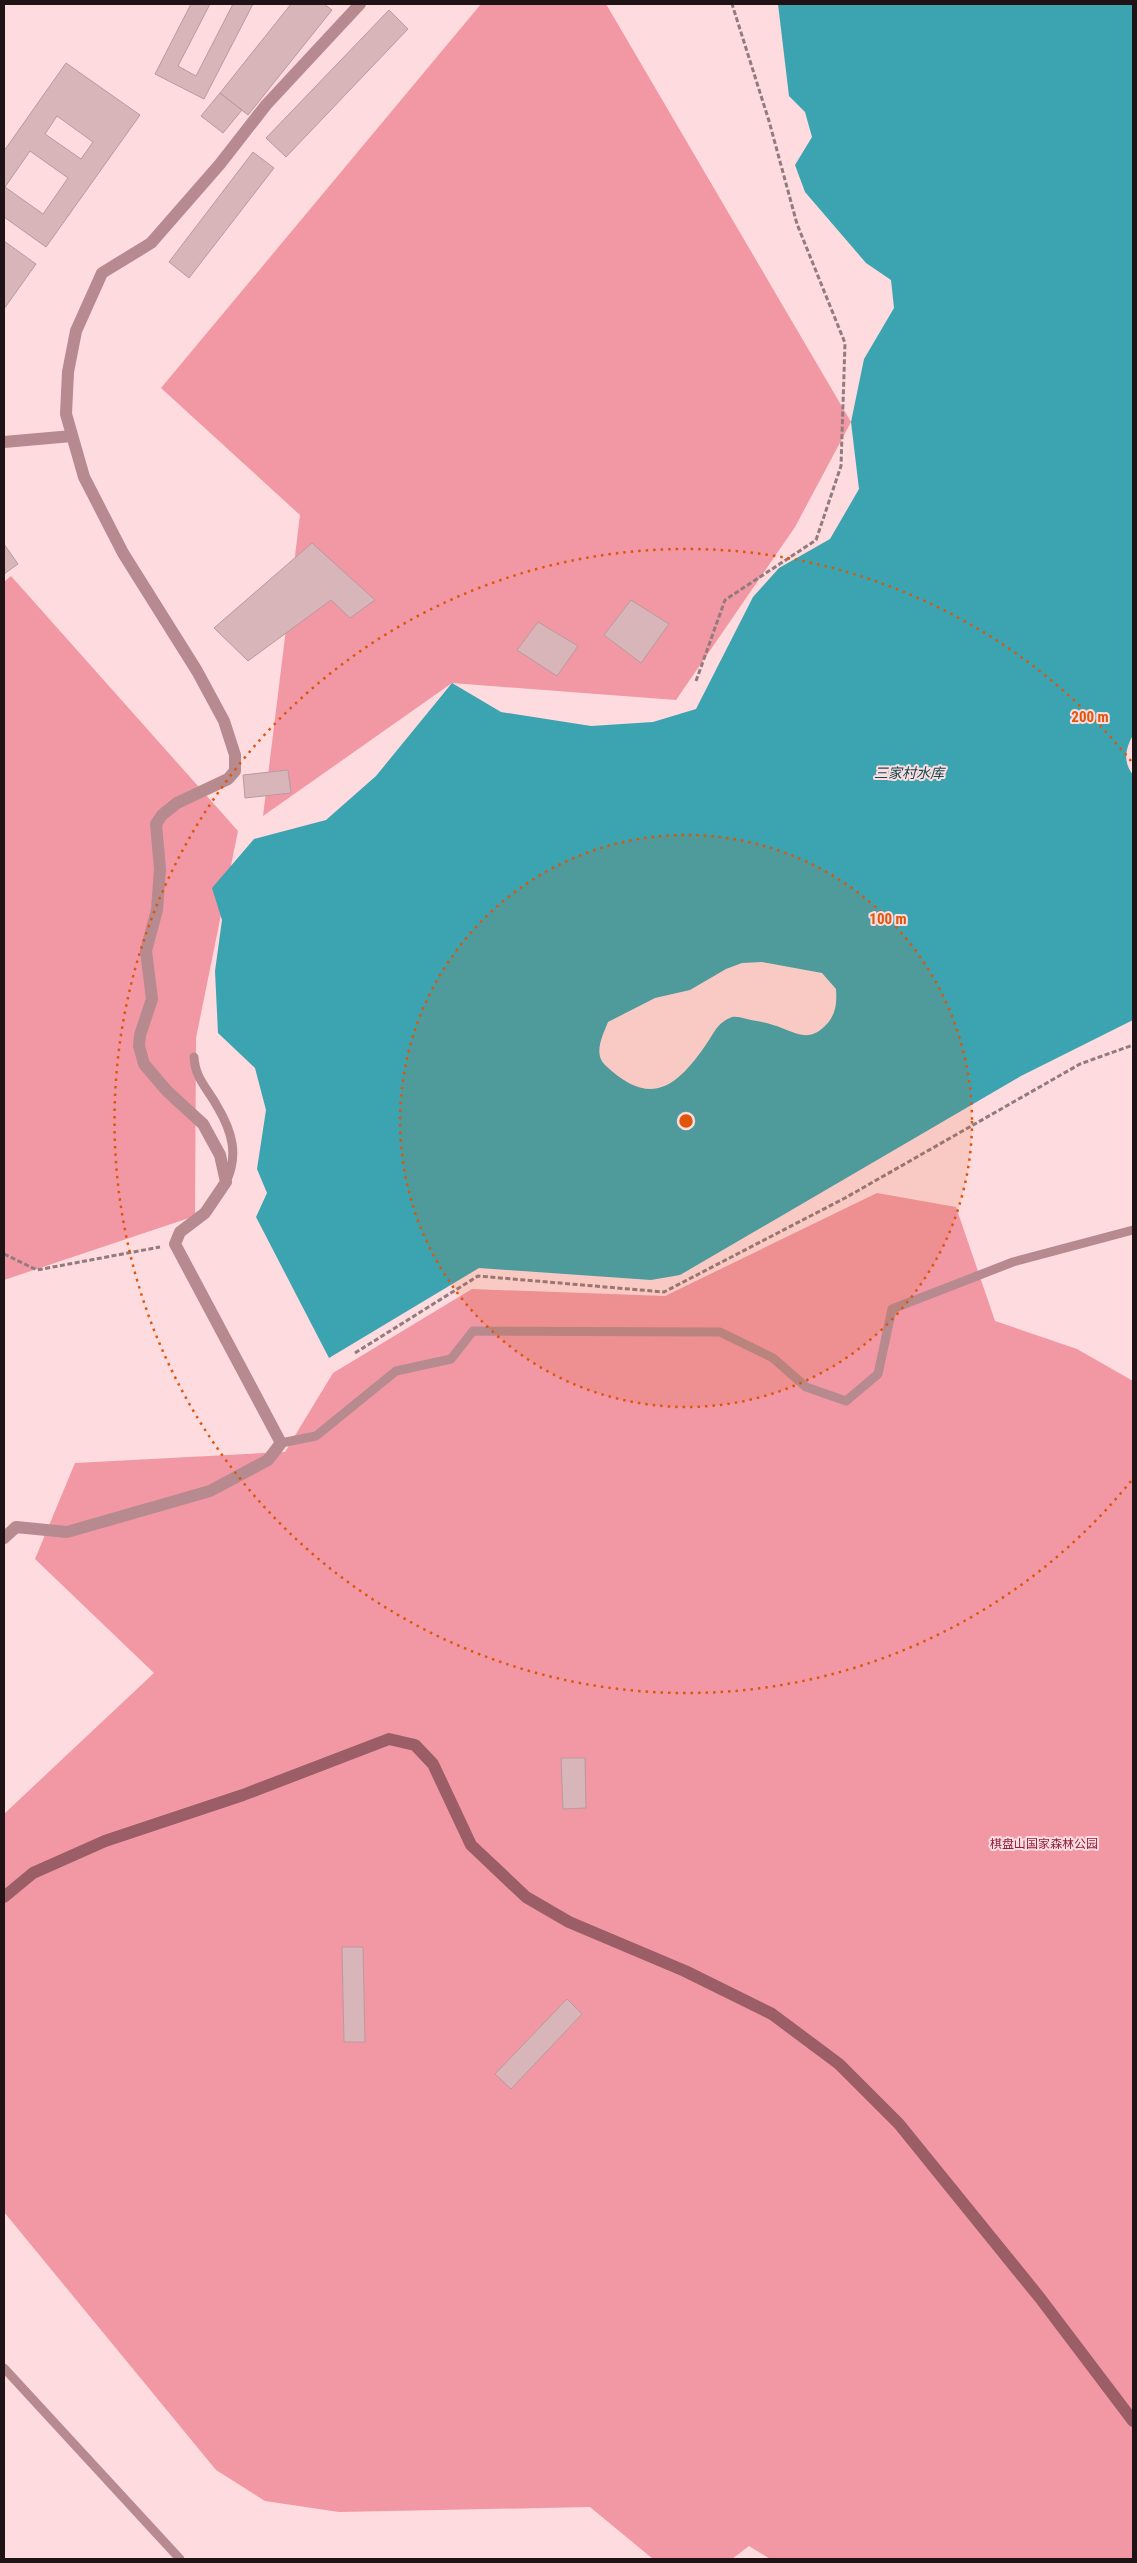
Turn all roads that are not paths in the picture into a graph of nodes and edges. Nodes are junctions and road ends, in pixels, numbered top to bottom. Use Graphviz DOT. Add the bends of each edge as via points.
graph roads {
  1 [pos="360,4"];
  2 [pos="72,436"];
  3 [pos="4,442"];
  4 [pos="194,1057"];
  5 [pos="226,1182"];
  6 [pos="1133,1230"];
  7 [pos="281,1443"];
  8 [pos="4,1538"];
  9 [pos="4,1897"];
  10 [pos="4,2368"];
  11 [pos="1133,2421"];
  12 [pos="180,2559"];
  1 -- 2 [label="street" via="266,105 151,244 102,273 76,331 68,372 66,414"];
  2 -- 3 [label="street"];
  2 -- 5 [label="street" via="84,477 123,553 197,671 224,722 235,755 235,771 228,779 177,803 156,824 160,868 157,910 146,951 152,999 139,1046 144,1064 167,1091 203,1124 220,1155"];
  4 -- 5 [label="lane" via="200,1082 217,1106 235,1146 233,1168"];
  5 -- 7 [label="street" via="205,1213 180,1232 175,1244"];
  6 -- 7 [label="lane" via="1013,1262 892,1309 878,1374 846,1401 806,1387 773,1358 720,1332 473,1332 450,1359 396,1371 316,1436"];
  7 -- 8 [label="street" via="268,1460 210,1491 67,1532 16,1527"];
  9 -- 11 [label="street" via="33,1873 105,1841 243,1795 390,1739 415,1745 433,1764 471,1844 526,1897 569,1922 685,1971 772,2014 839,2064 899,2124 1040,2298"];
  10 -- 12 [label="lane"];
}
